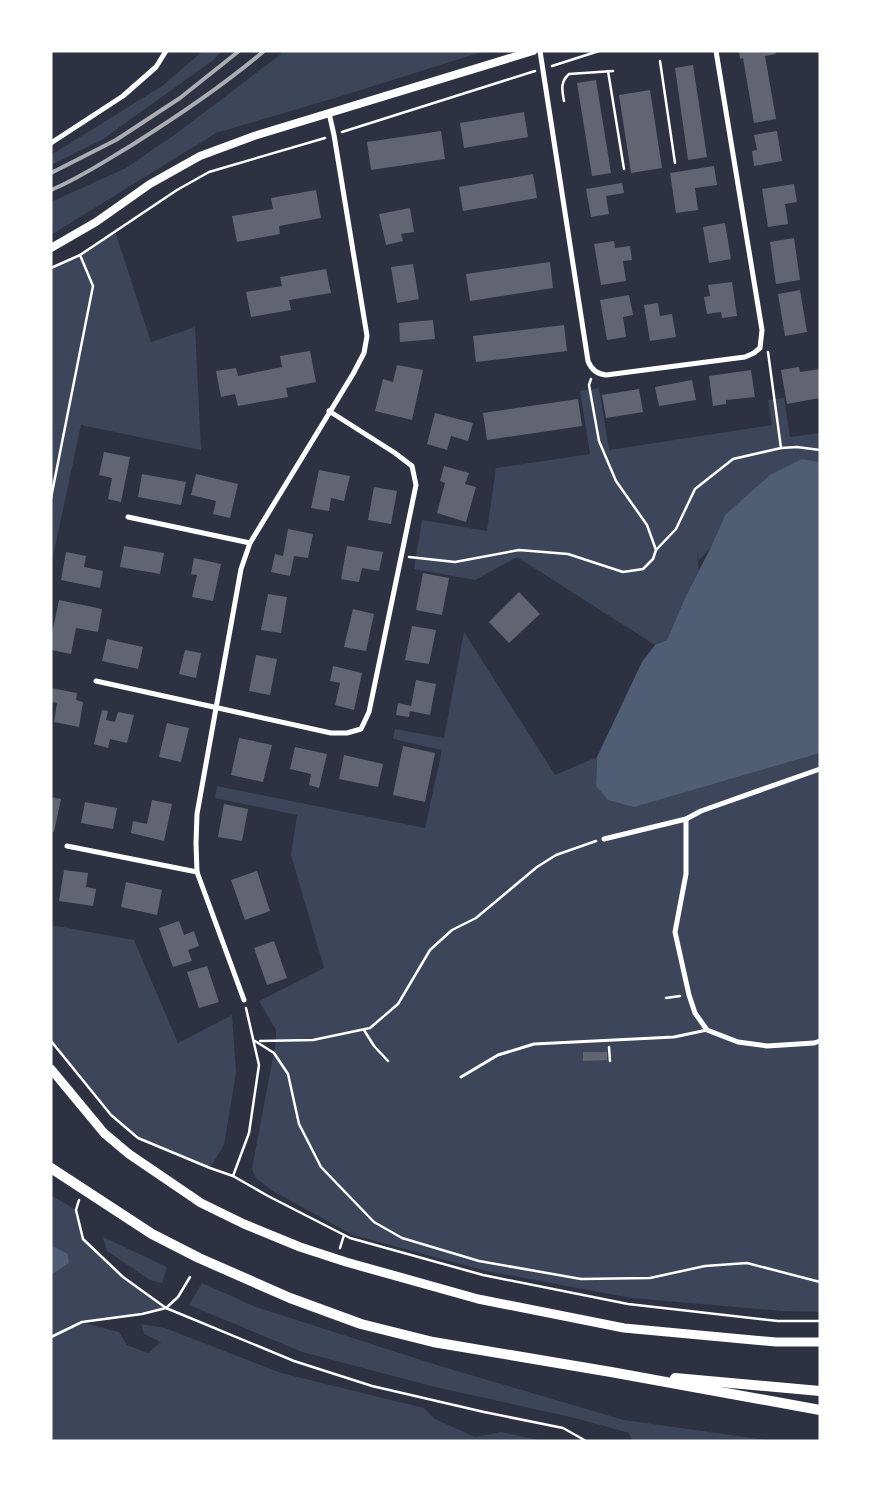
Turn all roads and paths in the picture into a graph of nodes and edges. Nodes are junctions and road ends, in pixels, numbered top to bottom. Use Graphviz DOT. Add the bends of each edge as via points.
graph roads {
  1 [pos="166,51"];
  2 [pos="533,51"];
  3 [pos="540,51"];
  4 [pos="598,51"];
  5 [pos="716,51"];
  6 [pos="660,61"];
  7 [pos="542,69"];
  8 [pos="608,71"];
  9 [pos="612,71"];
  10 [pos="564,101"];
  11 [pos="329,113"];
  12 [pos="334,135"];
  13 [pos="51,143"];
  14 [pos="675,163"];
  15 [pos="624,169"];
  16 [pos="51,248"];
  17 [pos="80,255"];
  18 [pos="51,268"];
  19 [pos="761,344"];
  20 [pos="593,369"];
  21 [pos="329,412"];
  22 [pos="781,448"];
  23 [pos="820,450"];
  24 [pos="51,498"];
  25 [pos="128,517"];
  26 [pos="250,543"];
  27 [pos="656,550"];
  28 [pos="403,556"];
  29 [pos="96,681"];
  30 [pos="217,708"];
  31 [pos="820,769"];
  32 [pos="686,819"];
  33 [pos="604,838"];
  34 [pos="67,846"];
  35 [pos="197,872"];
  36 [pos="689,995"];
  37 [pos="666,998"];
  38 [pos="244,1000"];
  39 [pos="364,1030"];
  40 [pos="707,1030"];
  41 [pos="255,1040"];
  42 [pos="609,1040"];
  43 [pos="51,1041"];
  44 [pos="820,1041"];
  45 [pos="610,1061"];
  46 [pos="388,1062"];
  47 [pos="51,1069"];
  48 [pos="461,1077"];
  49 [pos="51,1168"];
  50 [pos="233,1176"];
  51 [pos="81,1190"];
  52 [pos="344,1235"];
  53 [pos="337,1258"];
  54 [pos="190,1276"];
  55 [pos="820,1282"];
  56 [pos="166,1308"];
  57 [pos="820,1321"];
  58 [pos="51,1337"];
  59 [pos="820,1342"];
  60 [pos="611,1372"];
  61 [pos="820,1391"];
  62 [pos="820,1410"];
  63 [pos="586,1441"];
  1 -- 13 [label="street" via="156,67 124,96"];
  2 -- 11 [label="street"];
  3 -- 7 [label="street"];
  4 -- 7 [label="path"];
  5 -- 19 [label="street" via="762,330"];
  6 -- 14 [label="path"];
  7 -- 12 [label="path"];
  7 -- 20 [label="street" via="588,361"];
  8 -- 9 [label="path"];
  8 -- 10 [label="path" via="569,74 562,84"];
  8 -- 15 [label="path"];
  11 -- 12 [label="street"];
  11 -- 16 [label="street" via="200,156"];
  12 -- 17 [label="path" via="209,172"];
  12 -- 21 [label="street" via="367,336 364,353"];
  17 -- 18 [label="path"];
  17 -- 24 [label="path" via="92,286"];
  19 -- 20 [label="street" via="754,353 745,356 609,375"];
  19 -- 22 [label="path" via="767,346"];
  20 -- 27 [label="path" via="589,385 598,441 616,481 647,524"];
  21 -- 26 [label="street"];
  21 -- 28 [label="street" via="412,466 416,485"];
  22 -- 23 [label="path"];
  22 -- 27 [label="path" via="733,460 695,489 676,528"];
  25 -- 26 [label="street"];
  26 -- 30 [label="street" via="241,569"];
  27 -- 28 [label="path" via="653,559 643,569 623,572 568,554 519,550 455,562"];
  28 -- 30 [label="street" via="369,712 361,729 331,733"];
  29 -- 30 [label="street"];
  30 -- 35 [label="street" via="197,814"];
  31 -- 32 [label="street"];
  32 -- 33 [label="street"];
  32 -- 36 [label="street" via="686,874 675,932"];
  33 -- 39 [label="path" via="556,855 476,918 452,930 430,950 398,1004"];
  34 -- 35 [label="street"];
  35 -- 38 [label="street"];
  36 -- 37 [label="path"];
  36 -- 40 [label="street" via="695,1013"];
  38 -- 41 [label="path"];
  39 -- 41 [label="path" via="313,1040"];
  39 -- 46 [label="path"];
  40 -- 42 [label="lane" via="674,1037"];
  40 -- 44 [label="street" via="738,1042 768,1046"];
  41 -- 50 [label="path" via="259,1065 255,1098 249,1134"];
  41 -- 55 [label="path" via="274,1053 288,1074 299,1124 321,1168 374,1222 402,1238 479,1261 581,1279 650,1278 705,1266 747,1263"];
  42 -- 45 [label="path"];
  42 -- 48 [label="lane" via="534,1044 498,1055"];
  43 -- 50 [label="path" via="111,1115 138,1138"];
  47 -- 53 [label="main road" via="104,1133 201,1203 244,1224"];
  49 -- 51 [label="highway"];
  50 -- 52 [label="path"];
  51 -- 56 [label="path" via="76,1210 83,1239 123,1277"];
  51 -- 60 [label="highway" via="152,1234 199,1258 290,1298 361,1324 433,1342"];
  52 -- 53 [label="path"];
  52 -- 57 [label="path" via="483,1275 628,1304 778,1321"];
  53 -- 59 [label="main road" via="478,1299 624,1328 776,1342"];
  54 -- 56 [label="path" via="178,1297"];
  56 -- 58 [label="path" via="82,1322"];
  56 -- 63 [label="path" via="294,1361 363,1383 563,1428"];
  60 -- 61 [label="highway"];
  60 -- 62 [label="highway"];
}
